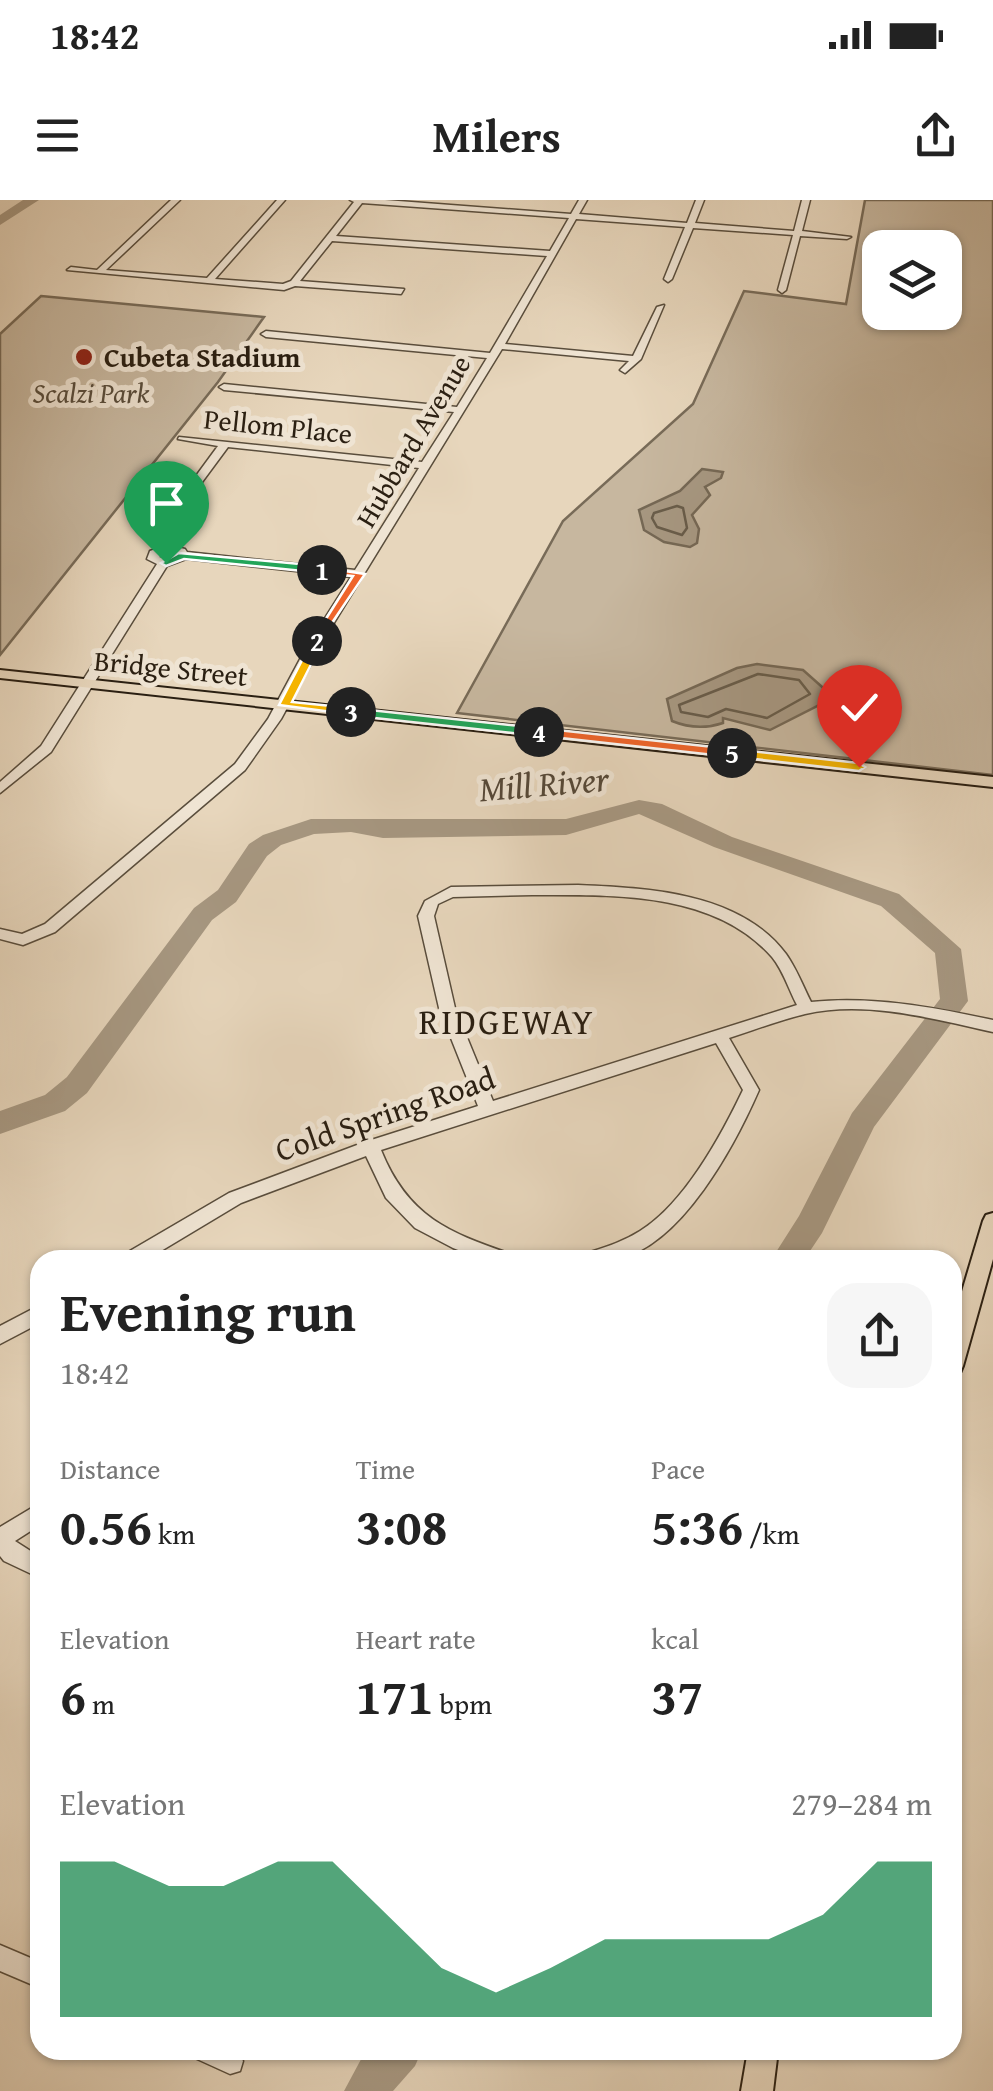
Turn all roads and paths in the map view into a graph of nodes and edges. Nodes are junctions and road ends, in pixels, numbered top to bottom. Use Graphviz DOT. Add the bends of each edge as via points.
graph roads {
  1 [pos="176,200"];
  2 [pos="281,200"];
  3 [pos="358,200"];
  4 [pos="583,200"];
  5 [pos="700,200"];
  6 [pos="806,200"];
  7 [pos="458,204"];
  8 [pos="575,215"];
  9 [pos="690,224"];
  10 [pos="798,233"];
  11 [pos="846,237"];
  12 [pos="330,238"];
  13 [pos="554,254"];
  14 [pos="71,270"];
  15 [pos="99,272"];
  16 [pos="668,279"];
  17 [pos="208,281"];
  18 [pos="294,284"];
  19 [pos="782,290"];
  20 [pos="400,291"];
  21 [pos="661,308"];
  22 [pos="266,334"];
  23 [pos="497,351"];
  24 [pos="636,359"];
  25 [pos="625,370"];
  26 [pos="224,386"];
  27 [pos="461,410"];
  28 [pos="183,438"];
  29 [pos="226,443"];
  30 [pos="428,466"];
  31 [pos="173,514"];
  32 [pos="360,574"];
  33 [pos="0,674"];
  34 [pos="88,685"];
  35 [pos="285,705"];
  36 [pos="993,782"];
  37 [pos="0,788"];
  38 [pos="8,936"];
  39 [pos="806,1008"];
  40 [pos="993,1026"];
  41 [pos="721,1038"];
  42 [pos="488,1109"];
  43 [pos="371,1147"];
  44 [pos="993,1221"];
  45 [pos="147,1250"];
  46 [pos="476,1250"];
  47 [pos="621,1250"];
  48 [pos="30,1318"];
  49 [pos="962,1331"];
  50 [pos="0,1336"];
  51 [pos="30,1519"];
  52 [pos="0,1540"];
  53 [pos="30,1563"];
  54 [pos="0,1958"];
  55 [pos="30,1971"];
  56 [pos="762,2060"];
  57 [pos="757,2091"];
  1 -- 15 [label="street"];
  2 -- 17 [label="street"];
  3 -- 7 [label="street"];
  3 -- 12 [label="street"];
  4 -- 8 [label="street, Hubbard Avenue"];
  5 -- 9 [label="street"];
  6 -- 10 [label="street"];
  7 -- 8 [label="street"];
  8 -- 9 [label="street"];
  8 -- 13 [label="street, Hubbard Avenue"];
  9 -- 10 [label="street"];
  9 -- 16 [label="street"];
  10 -- 11 [label="street"];
  10 -- 19 [label="street"];
  12 -- 13 [label="street"];
  12 -- 18 [label="street"];
  13 -- 23 [label="street, Hubbard Avenue"];
  14 -- 15 [label="street"];
  15 -- 17 [label="street"];
  17 -- 18 [label="street"];
  18 -- 20 [label="street"];
  21 -- 24 [label="street"];
  22 -- 23 [label="street"];
  23 -- 24 [label="street"];
  23 -- 27 [label="street, Hubbard Avenue"];
  24 -- 25 [label="street"];
  26 -- 27 [label="street"];
  27 -- 30 [label="street, Hubbard Avenue"];
  28 -- 29 [label="street, Pellom Place"];
  29 -- 30 [label="street, Pellom Place"];
  29 -- 31 [label="street"];
  30 -- 32 [label="street, Hubbard Avenue"];
  32 -- 34 [label="street" via="156,551 153,559 163,563"];
  32 -- 35 [label="street, Hubbard Avenue"];
  33 -- 34 [label="main road, Bridge Street"];
  34 -- 35 [label="main road, Bridge Street"];
  34 -- 37 [label="street" via="46,748"];
  35 -- 36 [label="main road, Bridge Street"];
  35 -- 38 [label="street, Hubbard Avenue" via="240,767 50,928 29,939"];
  39 -- 40 [label="street, Cold Spring Road" via="904,1006"];
  39 -- 41 [label="street, Cold Spring Road"];
  39 -- 42 [label="street" via="776,952 733,918 667,894 451,892 432,902 426,916 447,1008"];
  41 -- 42 [label="street, Cold Spring Road"];
  41 -- 47 [label="street" via="751,1090 737,1124 661,1226"];
  42 -- 43 [label="street, Cold Spring Road"];
  43 -- 45 [label="street, Cold Spring Road" via="235,1198"];
  43 -- 46 [label="street" via="381,1178 406,1214"];
  44 -- 49 [label="main road"];
  48 -- 50 [label="street"];
  51 -- 52 [label="street"];
  52 -- 53 [label="street"];
  54 -- 55 [label="street"];
  56 -- 57 [label="main road"];
}
